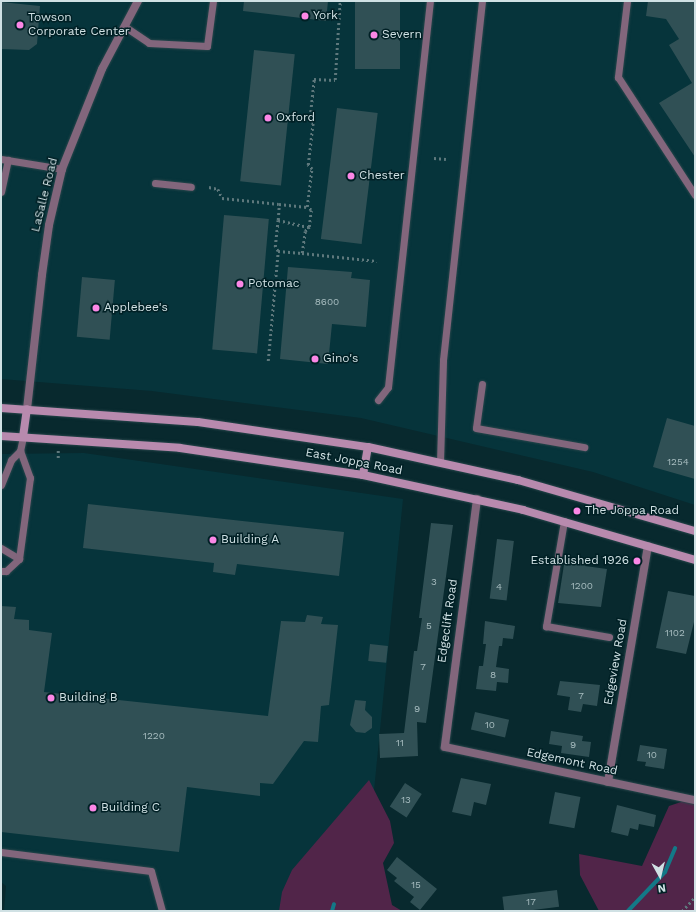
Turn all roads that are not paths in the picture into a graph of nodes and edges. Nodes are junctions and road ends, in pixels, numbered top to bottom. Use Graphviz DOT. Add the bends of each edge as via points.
graph roads {
  1 [pos="138,1"];
  2 [pos="213,1"];
  3 [pos="430,1"];
  4 [pos="482,1"];
  5 [pos="628,1"];
  6 [pos="124,26"];
  7 [pos="4,159"];
  8 [pos="62,169"];
  9 [pos="155,183"];
  10 [pos="191,187"];
  11 [pos="1,192"];
  12 [pos="695,195"];
  13 [pos="482,384"];
  14 [pos="378,400"];
  15 [pos="1,408"];
  16 [pos="27,409"];
  17 [pos="1,436"];
  18 [pos="23,437"];
  19 [pos="368,447"];
  20 [pos="584,447"];
  21 [pos="20,451"];
  22 [pos="440,462"];
  23 [pos="363,475"];
  24 [pos="1,485"];
  25 [pos="477,499"];
  26 [pos="564,521"];
  27 [pos="695,531"];
  28 [pos="648,546"];
  29 [pos="1,548"];
  30 [pos="19,559"];
  31 [pos="695,560"];
  32 [pos="1,570"];
  33 [pos="609,637"];
  34 [pos="445,747"];
  35 [pos="608,782"];
  36 [pos="695,800"];
  37 [pos="1,852"];
  38 [pos="162,911"];
  1 -- 6 [label="street, LaSalle Road"];
  2 -- 6 [label="lane" via="207,46 149,42"];
  3 -- 14 [label="lane" via="388,387"];
  4 -- 22 [label="lane" via="444,360"];
  5 -- 12 [label="lane" via="618,78"];
  6 -- 8 [label="street, LaSalle Road" via="88,100"];
  7 -- 8 [label="lane"];
  7 -- 11 [label="lane"];
  8 -- 16 [label="street, LaSalle Road" via="49,225"];
  9 -- 10 [label="lane"];
  13 -- 20 [label="lane" via="476,428"];
  15 -- 16 [label="main road, East Joppa Road"];
  16 -- 18 [label="main road"];
  16 -- 19 [label="main road, East Joppa Road" via="198,422"];
  17 -- 18 [label="main road, East Joppa Road"];
  18 -- 21 [label="lane"];
  18 -- 23 [label="main road, East Joppa Road" via="180,448"];
  19 -- 22 [label="main road, East Joppa Road"];
  19 -- 23 [label="main road"];
  21 -- 24 [label="lane" via="11,460"];
  21 -- 30 [label="lane" via="30,478"];
  22 -- 27 [label="main road, East Joppa Road" via="577,496"];
  23 -- 25 [label="main road, East Joppa Road"];
  25 -- 26 [label="main road, East Joppa Road"];
  25 -- 34 [label="street, Edgeclift Road"];
  26 -- 28 [label="main road, East Joppa Road"];
  26 -- 33 [label="lane" via="546,626"];
  28 -- 31 [label="main road, East Joppa Road"];
  28 -- 35 [label="street, Edgeview Road"];
  29 -- 30 [label="lane"];
  30 -- 32 [label="lane" via="6,571"];
  34 -- 35 [label="street, Edgemont Road"];
  35 -- 36 [label="street, Edgemont Road"];
  37 -- 38 [label="lane" via="151,872"];
}
